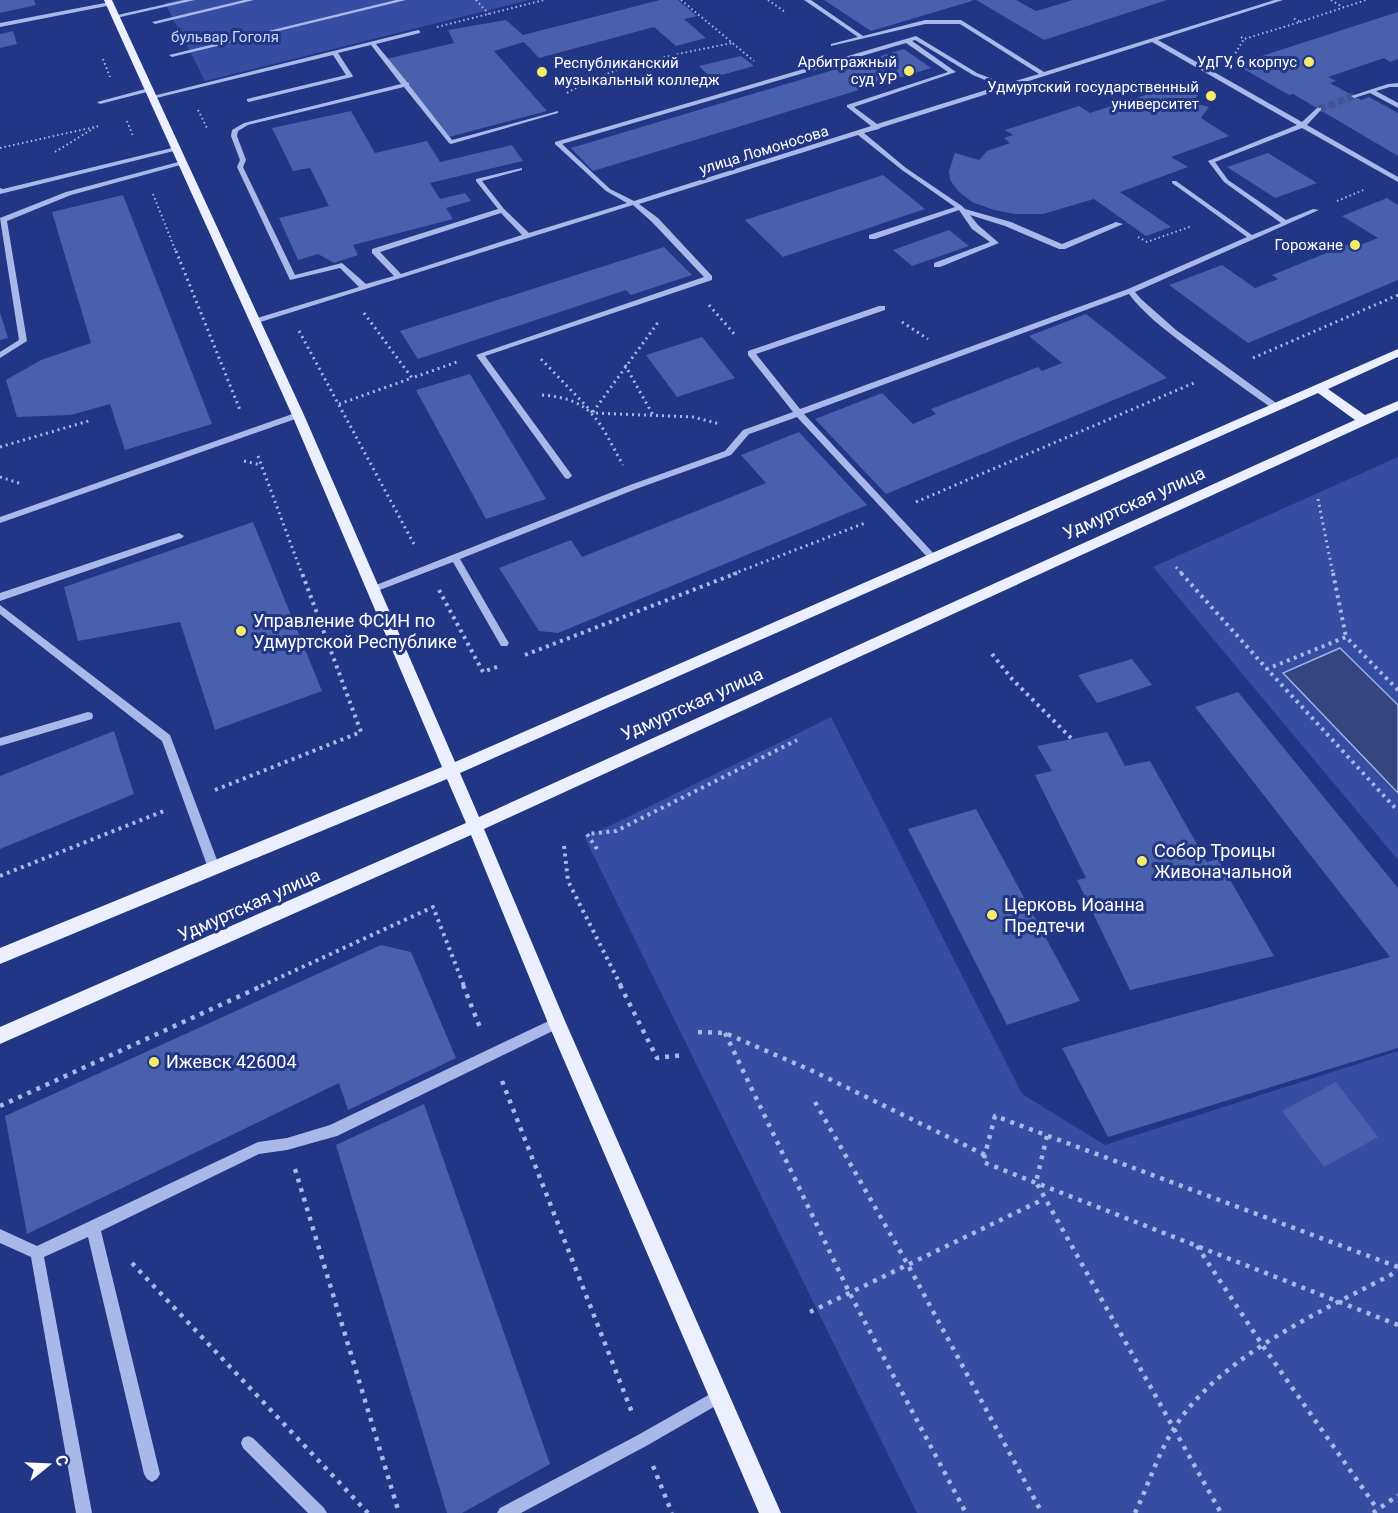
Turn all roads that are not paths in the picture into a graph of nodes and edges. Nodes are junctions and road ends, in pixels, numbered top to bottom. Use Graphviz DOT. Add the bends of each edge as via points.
graph roads {
  1 [pos="192,0"];
  2 [pos="250,0"];
  3 [pos="403,0"];
  4 [pos="807,0"];
  5 [pos="1280,0"];
  6 [pos="109,2"];
  7 [pos="116,16"];
  8 [pos="155,22"];
  9 [pos="0,25"];
  10 [pos="418,32"];
  11 [pos="863,38"];
  12 [pos="908,40"];
  13 [pos="1153,40"];
  14 [pos="372,43"];
  15 [pos="833,45"];
  16 [pos="334,52"];
  17 [pos="172,55"];
  18 [pos="1045,75"];
  19 [pos="406,84"];
  20 [pos="1398,85"];
  21 [pos="1006,87"];
  22 [pos="1370,91"];
  23 [pos="151,93"];
  24 [pos="1354,96"];
  25 [pos="249,100"];
  26 [pos="100,102"];
  27 [pos="1398,106"];
  28 [pos="1319,109"];
  29 [pos="556,112"];
  30 [pos="1303,126"];
  31 [pos="877,128"];
  32 [pos="861,134"];
  33 [pos="176,149"];
  34 [pos="182,163"];
  35 [pos="520,169"];
  36 [pos="1396,179"];
  37 [pos="1174,182"];
  38 [pos="0,191"];
  39 [pos="635,204"];
  40 [pos="962,209"];
  41 [pos="502,210"];
  42 [pos="1315,210"];
  43 [pos="1286,223"];
  44 [pos="1119,224"];
  45 [pos="528,237"];
  46 [pos="872,237"];
  47 [pos="1252,238"];
  48 [pos="937,265"];
  49 [pos="399,276"];
  50 [pos="364,287"];
  51 [pos="1131,291"];
  52 [pos="882,308"];
  53 [pos="254,322"];
  54 [pos="1398,353"];
  55 [pos="0,356"];
  56 [pos="1319,388"];
  57 [pos="1398,405"];
  58 [pos="1276,407"];
  59 [pos="798,413"];
  60 [pos="298,415"];
  61 [pos="1364,420"];
  62 [pos="568,476"];
  63 [pos="0,520"];
  64 [pos="179,536"];
  65 [pos="455,558"];
  66 [pos="933,558"];
  67 [pos="374,589"];
  68 [pos="0,597"];
  69 [pos="0,609"];
  70 [pos="504,643"];
  71 [pos="88,716"];
  72 [pos="0,742"];
  73 [pos="452,770"];
  74 [pos="475,826"];
  75 [pos="214,868"];
  76 [pos="0,956"];
  77 [pos="557,1023"];
  78 [pos="0,1036"];
  79 [pos="93,1228"];
  80 [pos="0,1236"];
  81 [pos="36,1253"];
  82 [pos="719,1396"];
  83 [pos="248,1443"];
  84 [pos="152,1473"];
  85 [pos="84,1513"];
  86 [pos="320,1513"];
  87 [pos="506,1513"];
  88 [pos="770,1513"];
  1 -- 7 [label="street"];
  2 -- 8 [label="street"];
  3 -- 17 [label="street"];
  4 -- 11 [label="street"];
  5 -- 13 [label="street, улица Ломоносова"];
  6 -- 7 [label="main road"];
  6 -- 9 [label="street"];
  7 -- 23 [label="main road"];
  10 -- 14 [label="street"];
  11 -- 15 [label="street"];
  11 -- 18 [label="street" via="925,22 961,22"];
  12 -- 21 [label="street" via="916,38 975,74"];
  12 -- 31 [label="street" via="953,72 849,106"];
  12 -- 39 [label="street" via="556,143 608,190"];
  13 -- 18 [label="street, улица Ломоносова"];
  13 -- 30 [label="street"];
  14 -- 16 [label="street"];
  14 -- 19 [label="street"];
  16 -- 23 [label="street"];
  16 -- 25 [label="street" via="351,76"];
  18 -- 21 [label="street, улица Ломоносова"];
  19 -- 29 [label="street" via="452,142"];
  19 -- 50 [label="street" via="235,130 243,160 240,167 293,278 342,265"];
  20 -- 22 [label="street"];
  21 -- 31 [label="street, улица Ломоносова"];
  22 -- 24 [label="street"];
  22 -- 27 [label="street"];
  23 -- 26 [label="street"];
  23 -- 33 [label="main road"];
  28 -- 30 [label="street"];
  30 -- 36 [label="street"];
  30 -- 43 [label="street" via="1211,161 1226,181"];
  31 -- 32 [label="street, улица Ломоносова"];
  32 -- 39 [label="street, улица Ломоносова"];
  32 -- 40 [label="street"];
  33 -- 34 [label="main road"];
  33 -- 38 [label="street"];
  34 -- 53 [label="main road"];
  34 -- 55 [label="street" via="42,202 3,220 23,341"];
  35 -- 41 [label="street" via="478,180"];
  37 -- 47 [label="street"];
  39 -- 45 [label="street, улица Ломоносова"];
  39 -- 62 [label="street" via="709,278 480,355"];
  40 -- 44 [label="street" via="1062,247"];
  40 -- 46 [label="street"];
  40 -- 48 [label="street" via="975,227 995,243"];
  41 -- 45 [label="street"];
  41 -- 49 [label="street" via="375,251"];
  42 -- 43 [label="street"];
  43 -- 47 [label="street"];
  45 -- 49 [label="street, улица Ломоносова"];
  47 -- 51 [label="street"];
  49 -- 50 [label="street, улица Ломоносова"];
  50 -- 53 [label="street, улица Ломоносова"];
  51 -- 58 [label="street" via="1133,298 1155,317"];
  51 -- 59 [label="street"];
  52 -- 59 [label="street" via="751,353"];
  53 -- 60 [label="main road"];
  54 -- 56 [label="main road, Удмуртская улица"];
  56 -- 58 [label="main road, Удмуртская улица"];
  56 -- 61 [label="main road"];
  57 -- 61 [label="main road, Удмуртская улица"];
  58 -- 66 [label="main road, Удмуртская улица"];
  59 -- 65 [label="street" via="746,432 729,453"];
  59 -- 66 [label="street"];
  60 -- 63 [label="street"];
  60 -- 67 [label="main road"];
  61 -- 74 [label="main road, Удмуртская улица"];
  64 -- 68 [label="street"];
  65 -- 67 [label="street"];
  65 -- 70 [label="street"];
  66 -- 73 [label="main road, Удмуртская улица"];
  67 -- 73 [label="main road"];
  69 -- 75 [label="street" via="166,738"];
  71 -- 72 [label="street"];
  73 -- 74 [label="main road"];
  73 -- 75 [label="main road, Удмуртская улица"];
  74 -- 77 [label="main road"];
  74 -- 78 [label="main road, Удмуртская улица"];
  75 -- 76 [label="main road, Удмуртская улица"];
  77 -- 79 [label="street" via="332,1131 258,1148"];
  77 -- 82 [label="main road"];
  79 -- 81 [label="street"];
  79 -- 84 [label="street"];
  80 -- 81 [label="street"];
  81 -- 85 [label="street"];
  82 -- 87 [label="street"];
  82 -- 88 [label="main road"];
  83 -- 86 [label="street"];
}
